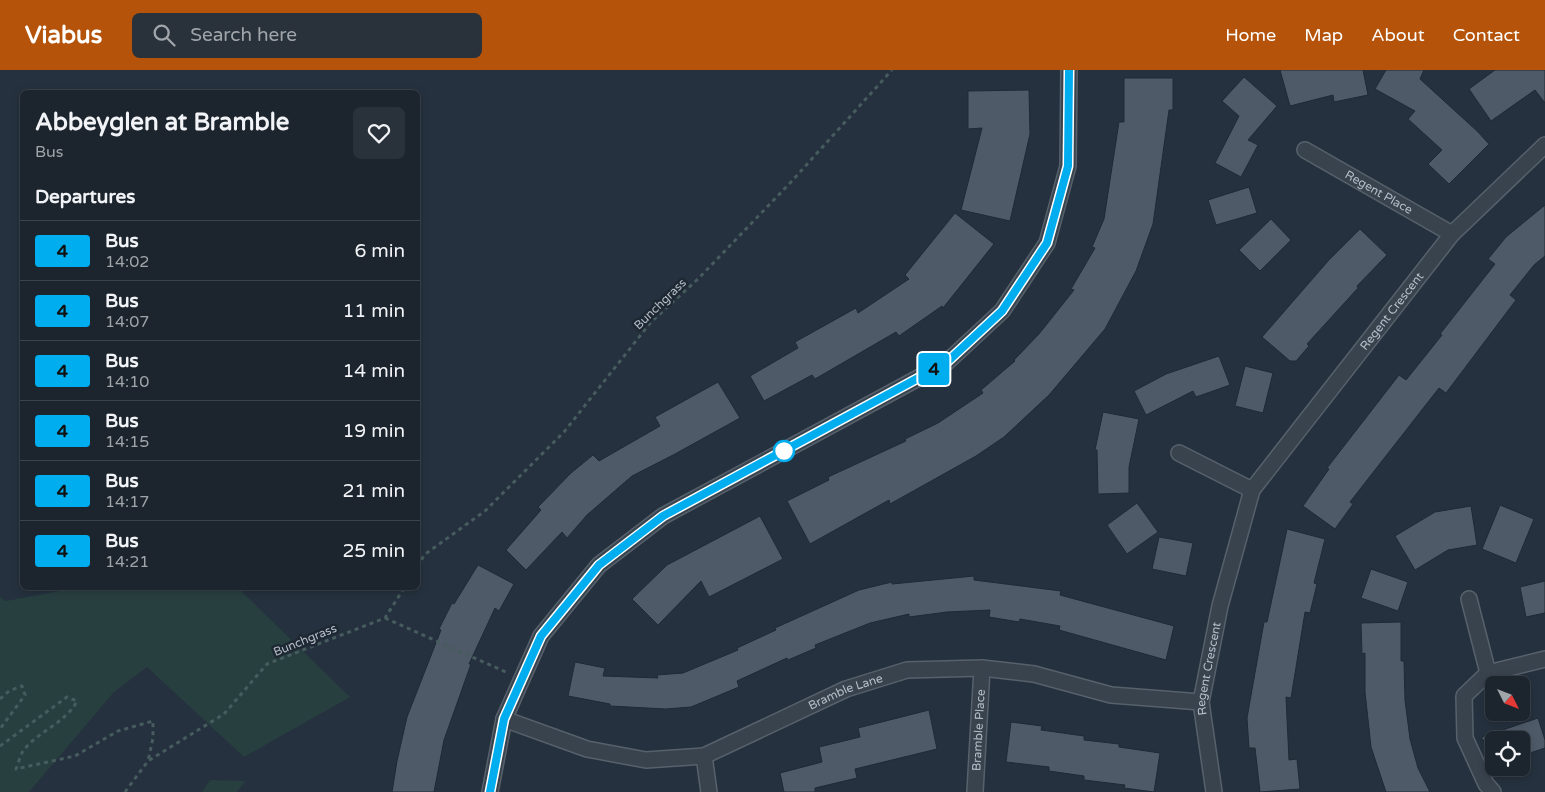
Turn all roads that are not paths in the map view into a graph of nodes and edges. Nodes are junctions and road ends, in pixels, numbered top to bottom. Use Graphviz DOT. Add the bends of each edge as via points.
graph roads {
  1 [pos="1069,70"];
  2 [pos="1545,145"];
  3 [pos="1305,150"];
  4 [pos="1452,234"];
  5 [pos="1179,453"];
  6 [pos="1252,490"];
  7 [pos="1469,598"];
  8 [pos="1545,659"];
  9 [pos="982,668"];
  10 [pos="1488,673"];
  11 [pos="1200,702"];
  12 [pos="504,719"];
  13 [pos="704,756"];
  14 [pos="490,792"];
  15 [pos="709,792"];
  16 [pos="976,792"];
  17 [pos="1214,792"];
  18 [pos="1492,792"];
  1 -- 12 [label="street" via="1068,166 1047,243 1002,311 946,363 663,516 599,565 541,636"];
  2 -- 4 [label="street, Regent Crescent"];
  3 -- 4 [label="street, Regent Place"];
  4 -- 6 [label="street, Regent Crescent"];
  5 -- 6 [label="street"];
  6 -- 11 [label="street, Regent Crescent" via="1220,606"];
  7 -- 10 [label="street"];
  8 -- 10 [label="street"];
  9 -- 11 [label="street, Bramble Lane" via="1034,674 1111,695"];
  9 -- 13 [label="street, Bramble Lane" via="907,670 846,689"];
  9 -- 16 [label="street, Bramble Place"];
  10 -- 18 [label="street" via="1464,696 1466,738"];
  11 -- 17 [label="street, Regent Crescent"];
  12 -- 13 [label="street, Bramble Lane" via="587,749 646,760"];
  12 -- 14 [label="street"];
  13 -- 15 [label="street"];
}
